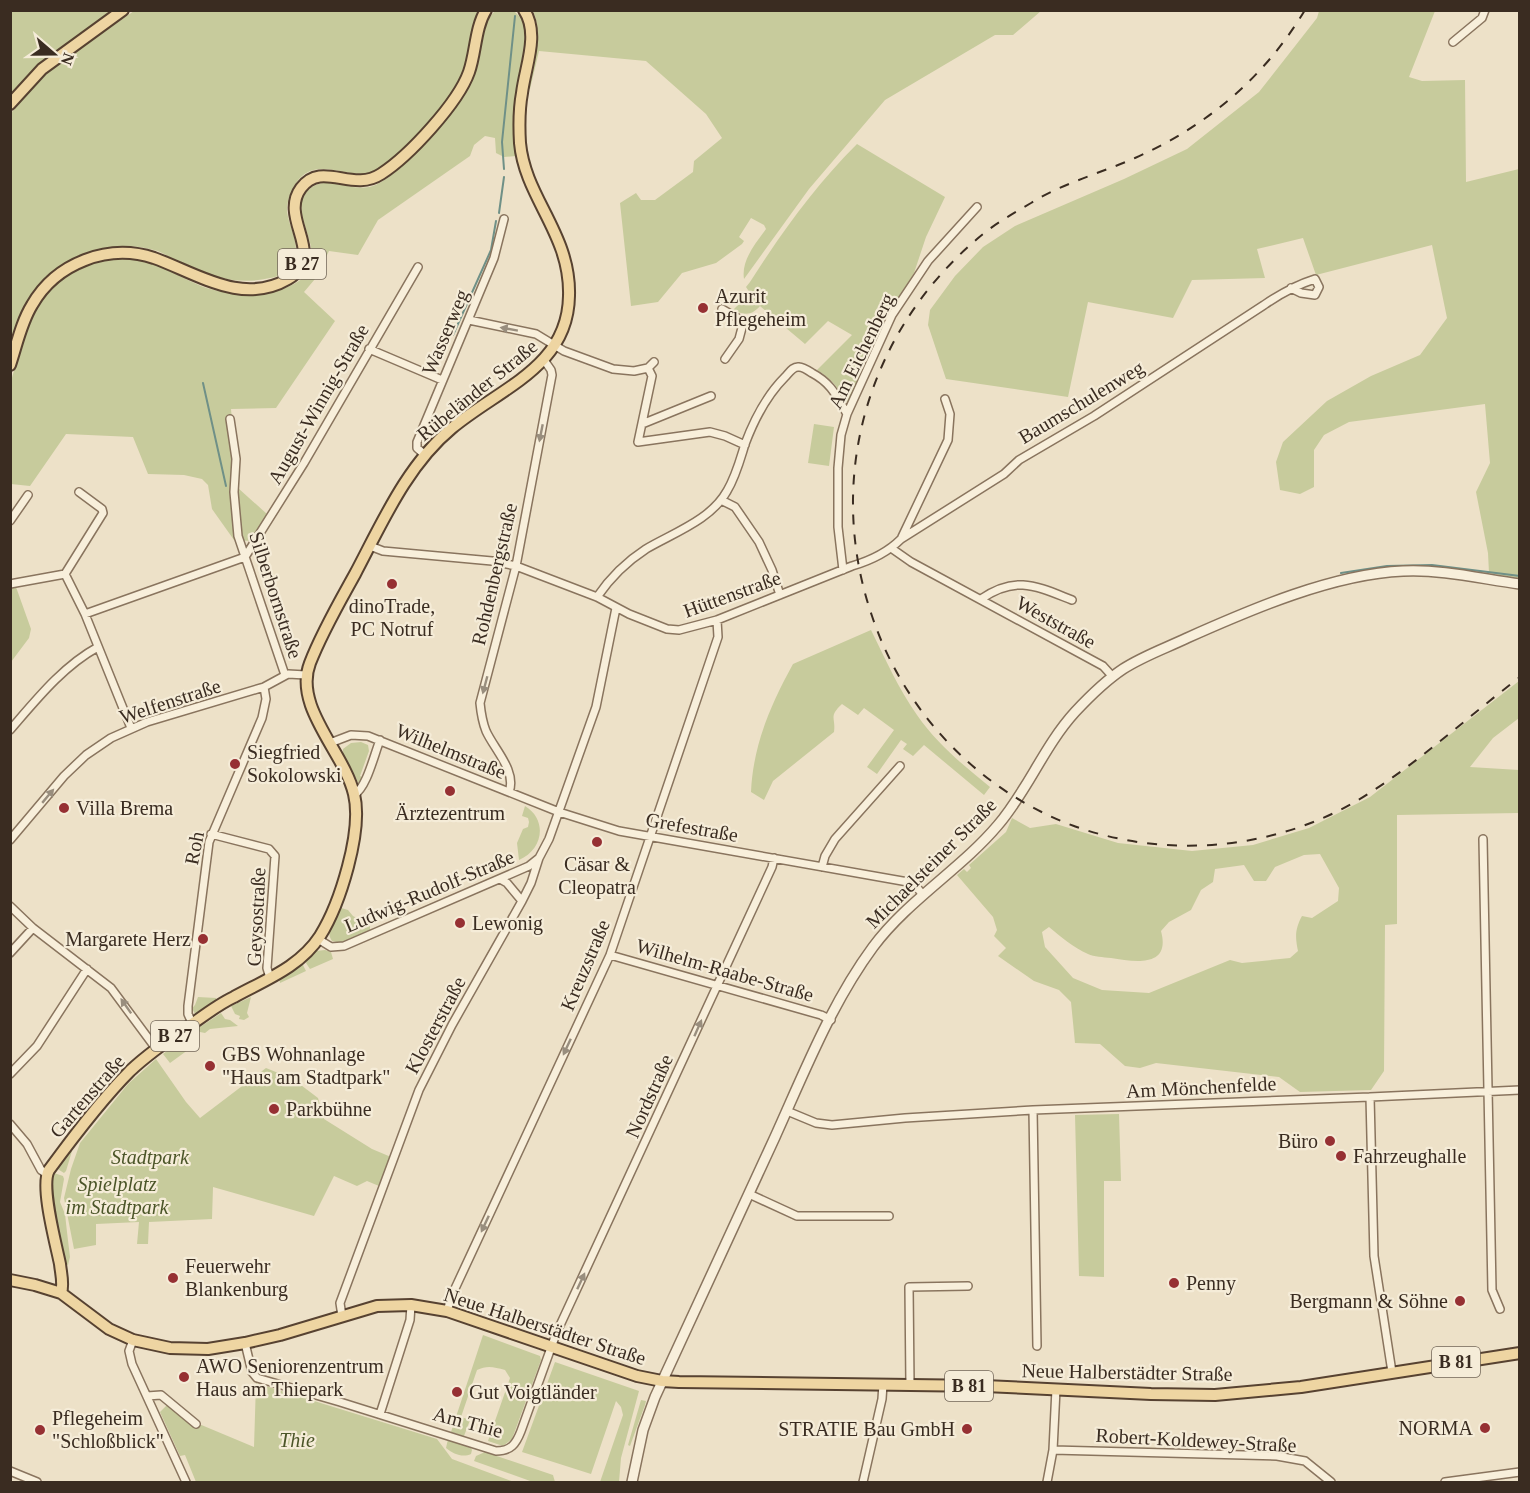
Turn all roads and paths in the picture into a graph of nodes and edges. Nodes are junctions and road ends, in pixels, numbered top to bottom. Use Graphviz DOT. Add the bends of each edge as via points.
graph roads {
  1 [pos="123,10"];
  2 [pos="486,10"];
  3 [pos="524,10"];
  4 [pos="1485,10"];
  5 [pos="1453,42"];
  6 [pos="10,104"];
  7 [pos="976,207"];
  8 [pos="504,219"];
  9 [pos="418,267"];
  10 [pos="1291,288"];
  11 [pos="722,309"];
  12 [pos="468,320"];
  13 [pos="556,346"];
  14 [pos="369,349"];
  15 [pos="725,359"];
  16 [pos="544,360"];
  17 [pos="654,362"];
  18 [pos="10,365"];
  19 [pos="648,368"];
  20 [pos="442,380"];
  21 [pos="711,396"];
  22 [pos="945,399"];
  23 [pos="847,414"];
  24 [pos="230,419"];
  25 [pos="642,424"];
  26 [pos="745,445"];
  27 [pos="425,455"];
  28 [pos="79,492"];
  29 [pos="28,495"];
  30 [pos="721,500"];
  31 [pos="10,521"];
  32 [pos="901,539"];
  33 [pos="370,546"];
  34 [pos="891,548"];
  35 [pos="245,557"];
  36 [pos="516,566"];
  37 [pos="843,570"];
  38 [pos="66,574"];
  39 [pos="10,584"];
  40 [pos="1520,584"];
  41 [pos="780,595"];
  42 [pos="597,597"];
  43 [pos="981,599"];
  44 [pos="1072,600"];
  45 [pos="616,608"];
  46 [pos="85,614"];
  47 [pos="717,620"];
  48 [pos="98,647"];
  49 [pos="285,675"];
  50 [pos="306,675"];
  51 [pos="1113,677"];
  52 [pos="264,687"];
  53 [pos="131,728"];
  54 [pos="10,730"];
  55 [pos="380,740"];
  56 [pos="330,743"];
  57 [pos="900,766"];
  58 [pos="509,792"];
  59 [pos="354,795"];
  60 [pos="559,812"];
  61 [pos="211,834"];
  62 [pos="650,837"];
  63 [pos="1483,839"];
  64 [pos="10,840"];
  65 [pos="538,858"];
  66 [pos="774,858"];
  67 [pos="822,867"];
  68 [pos="500,879"];
  69 [pos="924,895"];
  70 [pos="522,901"];
  71 [pos="10,906"];
  72 [pos="33,928"];
  73 [pos="318,939"];
  74 [pos="10,953"];
  75 [pos="610,955"];
  76 [pos="87,969"];
  77 [pos="270,978"];
  78 [pos="718,984"];
  79 [pos="831,1020"];
  80 [pos="192,1023"];
  81 [pos="157,1050"];
  82 [pos="10,1074"];
  83 [pos="1520,1090"];
  84 [pos="1487,1092"];
  85 [pos="1370,1097"];
  86 [pos="787,1110"];
  87 [pos="1033,1110"];
  88 [pos="10,1124"];
  89 [pos="47,1174"];
  90 [pos="749,1194"];
  91 [pos="889,1216"];
  92 [pos="10,1280"];
  93 [pos="968,1286"];
  94 [pos="61,1293"];
  95 [pos="411,1305"];
  96 [pos="1500,1309"];
  97 [pos="447,1311"];
  98 [pos="342,1316"];
  99 [pos="133,1340"];
  100 [pos="245,1343"];
  101 [pos="551,1346"];
  102 [pos="1037,1346"];
  103 [pos="1520,1353"];
  104 [pos="1392,1372"];
  105 [pos="662,1381"];
  106 [pos="883,1384"];
  107 [pos="910,1385"];
  108 [pos="1056,1389"];
  109 [pos="147,1396"];
  110 [pos="380,1414"];
  111 [pos="196,1425"];
  112 [pos="1053,1450"];
  113 [pos="10,1471"];
  114 [pos="1520,1472"];
  115 [pos="37,1482"];
  116 [pos="186,1482"];
  117 [pos="632,1482"];
  118 [pos="863,1482"];
  119 [pos="1047,1482"];
  120 [pos="1331,1482"];
  121 [pos="1445,1482"];
  1 -- 6 [label="main road" via="42,69"];
  2 -- 18 [label="main road, B 27" via="460,92 399,160 370,179 351,181 318,176 299,190 294,208 304,257 292,275 264,287 230,287 143,256 115,253 93,257 64,270 41,291 23,324"];
  3 -- 13 [label="main road, Rübeländer Straße" via="532,35 520,114 520,144 525,169 555,231 568,273 569,306"];
  4 -- 5 [label="street" via="1482,18"];
  7 -- 23 [label="street, Am Eichenberg" via="928,261 892,315"];
  8 -- 12 [label="street, Wasserweg" via="494,258"];
  9 -- 14 [label="street, August-Winnig-Straße"];
  10 -- 32 [label="street, Baumschulenweg"];
  11 -- 15 [label="street" via="743,324 739,339"];
  13 -- 12 [label="street, one-way" via="536,334"];
  12 -- 20 [label="street, Wasserweg"];
  13 -- 16 [label="main road, Rübeländer Straße"];
  13 -- 19 [label="street" via="613,369"];
  14 -- 20 [label="street"];
  14 -- 35 [label="street, August-Winnig-Straße"];
  16 -- 27 [label="main road, Rübeländer Straße" via="453,427"];
  16 -- 36 [label="street, Rohdenbergstraße, one-way" via="552,375"];
  17 -- 19 [label="street"];
  19 -- 25 [label="street" via="652,376"];
  20 -- 27 [label="street, Wasserweg" via="417,442 417,448"];
  21 -- 25 [label="street"];
  22 -- 32 [label="street" via="950,414 948,440"];
  23 -- 26 [label="street" via="831,386 800,367 794,368 765,401"];
  23 -- 37 [label="street, Am Eichenberg" via="838,468"];
  24 -- 35 [label="street, Silberbornstraße" via="236,459 238,536"];
  25 -- 26 [label="street" via="638,442 710,432"];
  26 -- 30 [label="street" via="735,478"];
  27 -- 33 [label="main road, Rübeländer Straße"];
  28 -- 38 [label="street" via="103,513"];
  29 -- 31 [label="street"];
  30 -- 41 [label="street" via="735,507 759,542"];
  30 -- 42 [label="street" via="707,514 630,561"];
  32 -- 34 [label="street, Baumschulenweg"];
  33 -- 36 [label="street, Hüttenstraße" via="383,551"];
  33 -- 50 [label="main road, Rübeländer Straße" via="319,641"];
  34 -- 37 [label="street, Hüttenstraße"];
  34 -- 43 [label="street, Weststraße"];
  35 -- 46 [label="street"];
  35 -- 49 [label="street, Silberbornstraße"];
  36 -- 42 [label="street, Hüttenstraße"];
  36 -- 58 [label="street, Rohdenbergstraße, one-way" via="480,703 486,732 511,776"];
  37 -- 41 [label="street, Hüttenstraße"];
  38 -- 39 [label="street"];
  38 -- 46 [label="street"];
  40 -- 51 [label="street, Michaelsteiner Straße" via="1415,571 1359,576 1298,593 1216,624 1139,660"];
  41 -- 47 [label="street, Hüttenstraße"];
  42 -- 45 [label="street, Hüttenstraße"];
  43 -- 44 [label="street, Weststraße" via="1011,584 1030,585"];
  43 -- 51 [label="street, Weststraße" via="1103,666"];
  45 -- 47 [label="street, Hüttenstraße" via="679,630"];
  45 -- 60 [label="street, Ludwig-Rudolf-Straße" via="596,708"];
  46 -- 48 [label="street"];
  47 -- 62 [label="street, Kreuzstraße" via="718,637"];
  48 -- 53 [label="street"];
  48 -- 54 [label="street" via="84,654 41,694"];
  49 -- 50 [label="street, Welfenstraße"];
  49 -- 52 [label="street, Welfenstraße"];
  50 -- 56 [label="main road, B 27" via="310,701"];
  51 -- 69 [label="street, Michaelsteiner Straße" via="1064,725 1022,794 993,831"];
  52 -- 53 [label="street, Welfenstraße"];
  52 -- 61 [label="street, Roh" via="262,718"];
  64 -- 53 [label="street, Welfenstraße, one-way" via="86,755"];
  55 -- 56 [label="street, Wilhelmstraße" via="351,735"];
  55 -- 58 [label="street, Wilhelmstraße"];
  55 -- 59 [label="street" via="364,784"];
  56 -- 59 [label="main road, B 27"];
  57 -- 67 [label="street" via="835,838"];
  58 -- 60 [label="street, Wilhelmstraße"];
  59 -- 73 [label="main road, B 27" via="355,817 347,866 334,907"];
  60 -- 62 [label="street, Grefestraße"];
  60 -- 65 [label="street, Ludwig-Rudolf-Straße"];
  61 -- 77 [label="street, Geysostraße" via="269,849 275,856 267,968"];
  61 -- 80 [label="street, Roh" via="188,1006"];
  62 -- 66 [label="street, Grefestraße"];
  62 -- 75 [label="street, Kreuzstraße"];
  63 -- 84 [label="street"];
  65 -- 68 [label="street, Ludwig-Rudolf-Straße"];
  65 -- 70 [label="street, Klosterstraße"];
  66 -- 67 [label="street, Grefestraße"];
  66 -- 78 [label="street, Nordstraße"];
  67 -- 69 [label="street, Grefestraße" via="908,882"];
  68 -- 70 [label="street"];
  68 -- 73 [label="street, Ludwig-Rudolf-Straße" via="344,946 331,947"];
  69 -- 79 [label="street, Michaelsteiner Straße" via="875,944"];
  70 -- 98 [label="street, Klosterstraße" via="419,1090 340,1304"];
  71 -- 72 [label="street"];
  72 -- 74 [label="street"];
  72 -- 76 [label="street"];
  73 -- 77 [label="main road, Gartenstraße / B 27" via="300,959"];
  75 -- 78 [label="street, Wilhelm-Raabe-Straße"];
  75 -- 97 [label="street, Kreuzstraße, one-way"];
  81 -- 76 [label="street, one-way" via="119,996"];
  76 -- 82 [label="street" via="37,1046"];
  77 -- 80 [label="main road, Gartenstraße / B 27"];
  78 -- 79 [label="street, Wilhelm-Raabe-Straße"];
  101 -- 78 [label="street, Nordstraße, one-way"];
  79 -- 86 [label="street, Michaelsteiner Straße"];
  80 -- 81 [label="main road, Gartenstraße / B 27"];
  81 -- 89 [label="main road, Gartenstraße / B 27" via="115,1087"];
  83 -- 84 [label="street, Am Mönchenfelde"];
  84 -- 85 [label="street, Am Mönchenfelde"];
  84 -- 96 [label="street" via="1492,1290"];
  85 -- 87 [label="street, Am Mönchenfelde"];
  85 -- 104 [label="street" via="1374,1256"];
  86 -- 87 [label="street, Am Mönchenfelde" via="824,1125"];
  86 -- 90 [label="street, Michaelsteiner Straße"];
  87 -- 102 [label="street"];
  88 -- 89 [label="street"];
  89 -- 94 [label="main road" via="45,1184"];
  90 -- 91 [label="street" via="797,1216"];
  90 -- 105 [label="street, Michaelsteiner Straße"];
  92 -- 94 [label="main road, Neue Halberstädter Straße"];
  93 -- 107 [label="street" via="909,1287"];
  94 -- 99 [label="main road, Neue Halberstädter Straße / B 81" via="103,1325"];
  95 -- 97 [label="main road, Neue Halberstädter Straße / B 81"];
  95 -- 98 [label="main road, Neue Halberstädter Straße / B 81" via="383,1305"];
  95 -- 110 [label="street" via="410,1320"];
  97 -- 101 [label="main road, Neue Halberstädter Straße / B 81"];
  98 -- 100 [label="main road, Neue Halberstädter Straße / B 81"];
  99 -- 100 [label="main road, Neue Halberstädter Straße / B 81" via="184,1349"];
  99 -- 109 [label="street" via="129,1351 132,1364"];
  100 -- 110 [label="street, Am Thie" via="257,1378"];
  101 -- 105 [label="main road, Neue Halberstädter Straße / B 81"];
  101 -- 110 [label="street, Am Thie" via="521,1431 510,1449 496,1451"];
  103 -- 104 [label="main road, Neue Halberstädter Straße / B 81"];
  104 -- 108 [label="main road, Neue Halberstädter Straße / B 81" via="1300,1387 1215,1395"];
  105 -- 106 [label="main road, Neue Halberstädter Straße / B 81"];
  105 -- 117 [label="street, Michaelsteiner Straße" via="643,1430"];
  106 -- 107 [label="main road, Neue Halberstädter Straße / B 81"];
  106 -- 118 [label="street"];
  107 -- 108 [label="main road, Neue Halberstädter Straße / B 81"];
  108 -- 112 [label="street"];
  109 -- 111 [label="street" via="161,1395"];
  109 -- 116 [label="street"];
  112 -- 119 [label="street"];
  112 -- 120 [label="street, Robert-Koldewey-Straße" via="1277,1456 1305,1461"];
  113 -- 115 [label="street"];
  114 -- 121 [label="street"];
}
